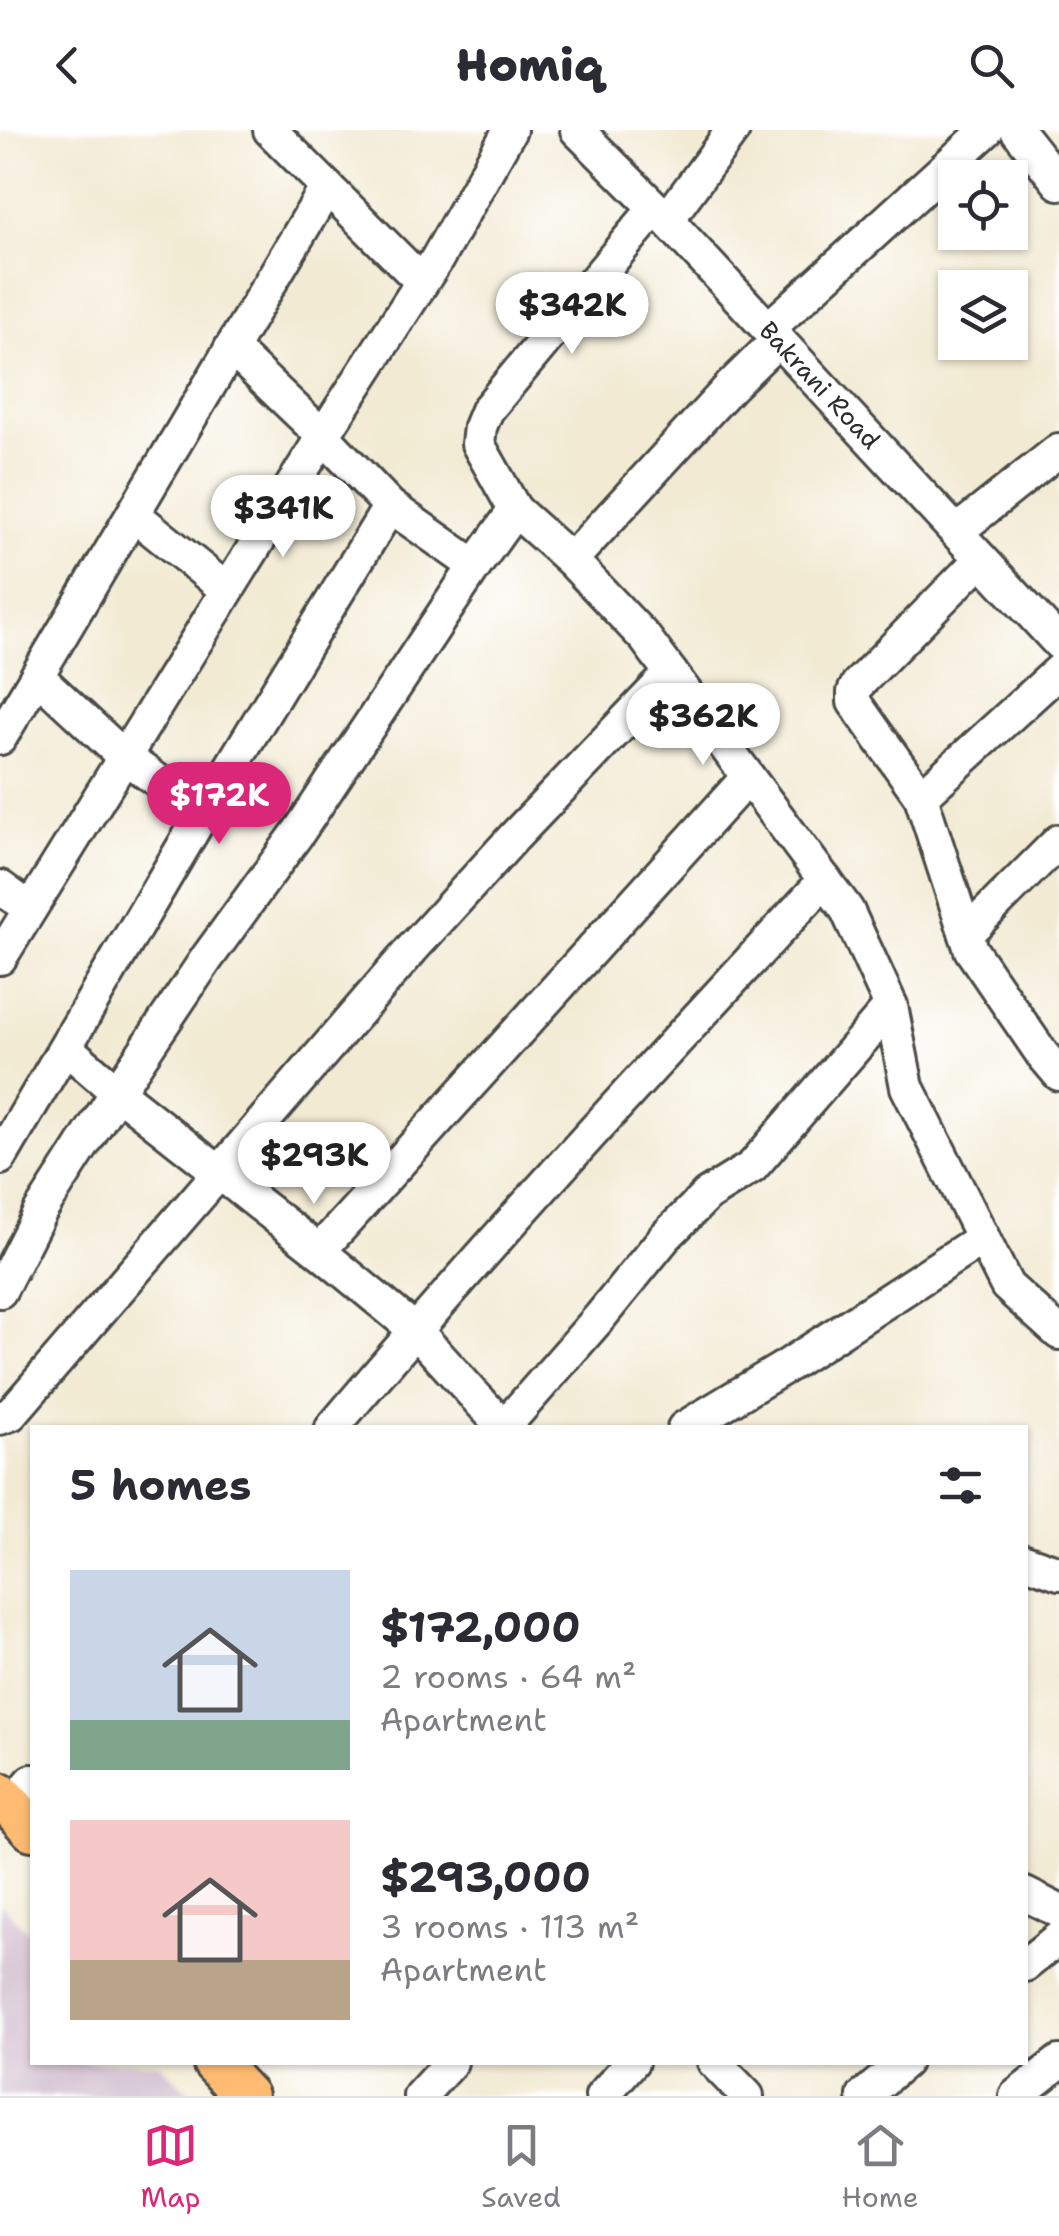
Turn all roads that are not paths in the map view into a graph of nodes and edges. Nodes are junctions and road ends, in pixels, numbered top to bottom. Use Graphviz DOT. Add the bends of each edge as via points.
graph roads {
  1 [pos="270,130"];
  2 [pos="510,130"];
  3 [pos="577,130"];
  4 [pos="733,130"];
  5 [pos="987,130"];
  6 [pos="1018,130"];
  7 [pos="1059,183"];
  8 [pos="327,187"];
  9 [pos="661,214"];
  10 [pos="422,282"];
  11 [pos="773,334"];
  12 [pos="231,348"];
  13 [pos="324,436"];
  14 [pos="1059,450"];
  15 [pos="390,506"];
  16 [pos="515,510"];
  17 [pos="133,514"];
  18 [pos="956,532"];
  19 [pos="981,559"];
  20 [pos="571,560"];
  21 [pos="475,566"];
  22 [pos="227,590"];
  23 [pos="1059,643"];
  24 [pos="1059,670"];
  25 [pos="671,673"];
  26 [pos="37,676"];
  27 [pos="0,738"];
  28 [pos="124,756"];
  29 [pos="748,777"];
  30 [pos="921,797"];
  31 [pos="203,812"];
  32 [pos="1059,841"];
  33 [pos="825,880"];
  34 [pos="0,887"];
  35 [pos="30,910"];
  36 [pos="966,934"];
  37 [pos="0,958"];
  38 [pos="891,1006"];
  39 [pos="66,1048"];
  40 [pos="1053,1055"];
  41 [pos="117,1092"];
  42 [pos="0,1158"];
  43 [pos="218,1172"];
  44 [pos="982,1238"];
  45 [pos="319,1251"];
  46 [pos="0,1291"];
  47 [pos="415,1330"];
  48 [pos="1059,1334"];
  49 [pos="0,1418"];
  50 [pos="335,1425"];
  51 [pos="502,1425"];
  52 [pos="506,1425"];
  53 [pos="689,1425"];
  54 [pos="1028,1562"];
  55 [pos="1059,1573"];
  56 [pos="15,1807"];
  57 [pos="30,1856"];
  58 [pos="1028,1896"];
  59 [pos="1059,1911"];
  60 [pos="1059,1938"];
  61 [pos="1028,1963"];
  62 [pos="1059,2062"];
  63 [pos="217,2065"];
  64 [pos="254,2065"];
  65 [pos="447,2065"];
  66 [pos="629,2065"];
  67 [pos="717,2065"];
  68 [pos="900,2065"];
  69 [pos="246,2096"];
  70 [pos="270,2096"];
  71 [pos="420,2096"];
  72 [pos="602,2096"];
  73 [pos="747,2096"];
  74 [pos="864,2096"];
  75 [pos="1016,2096"];
  1 -- 8 [label="street"];
  2 -- 10 [label="street"];
  3 -- 9 [label="street, Bakrani Road"];
  4 -- 9 [label="street"];
  5 -- 11 [label="street"];
  6 -- 7 [label="street"];
  8 -- 10 [label="street"];
  8 -- 12 [label="street"];
  9 -- 11 [label="street, Bakrani Road"];
  9 -- 16 [label="street" via="486,410 478,444"];
  10 -- 13 [label="street"];
  11 -- 18 [label="street, Bakrani Road"];
  11 -- 20 [label="street"];
  12 -- 13 [label="street"];
  12 -- 17 [label="street"];
  13 -- 15 [label="street"];
  13 -- 22 [label="street"];
  14 -- 18 [label="street"];
  15 -- 21 [label="street"];
  15 -- 31 [label="street"];
  16 -- 20 [label="street"];
  16 -- 21 [label="street"];
  17 -- 22 [label="street"];
  17 -- 26 [label="street"];
  18 -- 19 [label="street, Bakrani Road"];
  19 -- 23 [label="street, Bakrani Road"];
  19 -- 30 [label="street" via="854,692 854,702"];
  20 -- 25 [label="street"];
  21 -- 41 [label="street"];
  22 -- 28 [label="street"];
  24 -- 30 [label="street"];
  25 -- 29 [label="street"];
  25 -- 43 [label="street" via="463,893"];
  26 -- 27 [label="street"];
  26 -- 28 [label="street"];
  28 -- 31 [label="street"];
  28 -- 35 [label="street"];
  29 -- 33 [label="street"];
  29 -- 45 [label="street"];
  30 -- 36 [label="street"];
  31 -- 39 [label="street"];
  32 -- 36 [label="street"];
  33 -- 38 [label="street" via="847,910"];
  33 -- 47 [label="street"];
  34 -- 35 [label="street"];
  35 -- 37 [label="street"];
  36 -- 40 [label="street"];
  38 -- 44 [label="street" via="907,1086"];
  38 -- 52 [label="street" via="752,1166 707,1194 665,1237"];
  39 -- 41 [label="street"];
  39 -- 42 [label="street"];
  41 -- 43 [label="street"];
  41 -- 46 [label="street" via="40,1212"];
  43 -- 45 [label="street"];
  43 -- 49 [label="street" via="11,1414"];
  44 -- 48 [label="street" via="1007,1286"];
  44 -- 53 [label="street"];
  45 -- 47 [label="street"];
  47 -- 50 [label="street"];
  47 -- 51 [label="street"];
  54 -- 55 [label="street"];
  56 -- 57 [label="main road"];
  58 -- 59 [label="street"];
  60 -- 61 [label="street"];
  62 -- 75 [label="street"];
  63 -- 69 [label="main road"];
  64 -- 70 [label="main road"];
  65 -- 71 [label="street"];
  66 -- 72 [label="street"];
  67 -- 73 [label="street"];
  68 -- 74 [label="street"];
}
